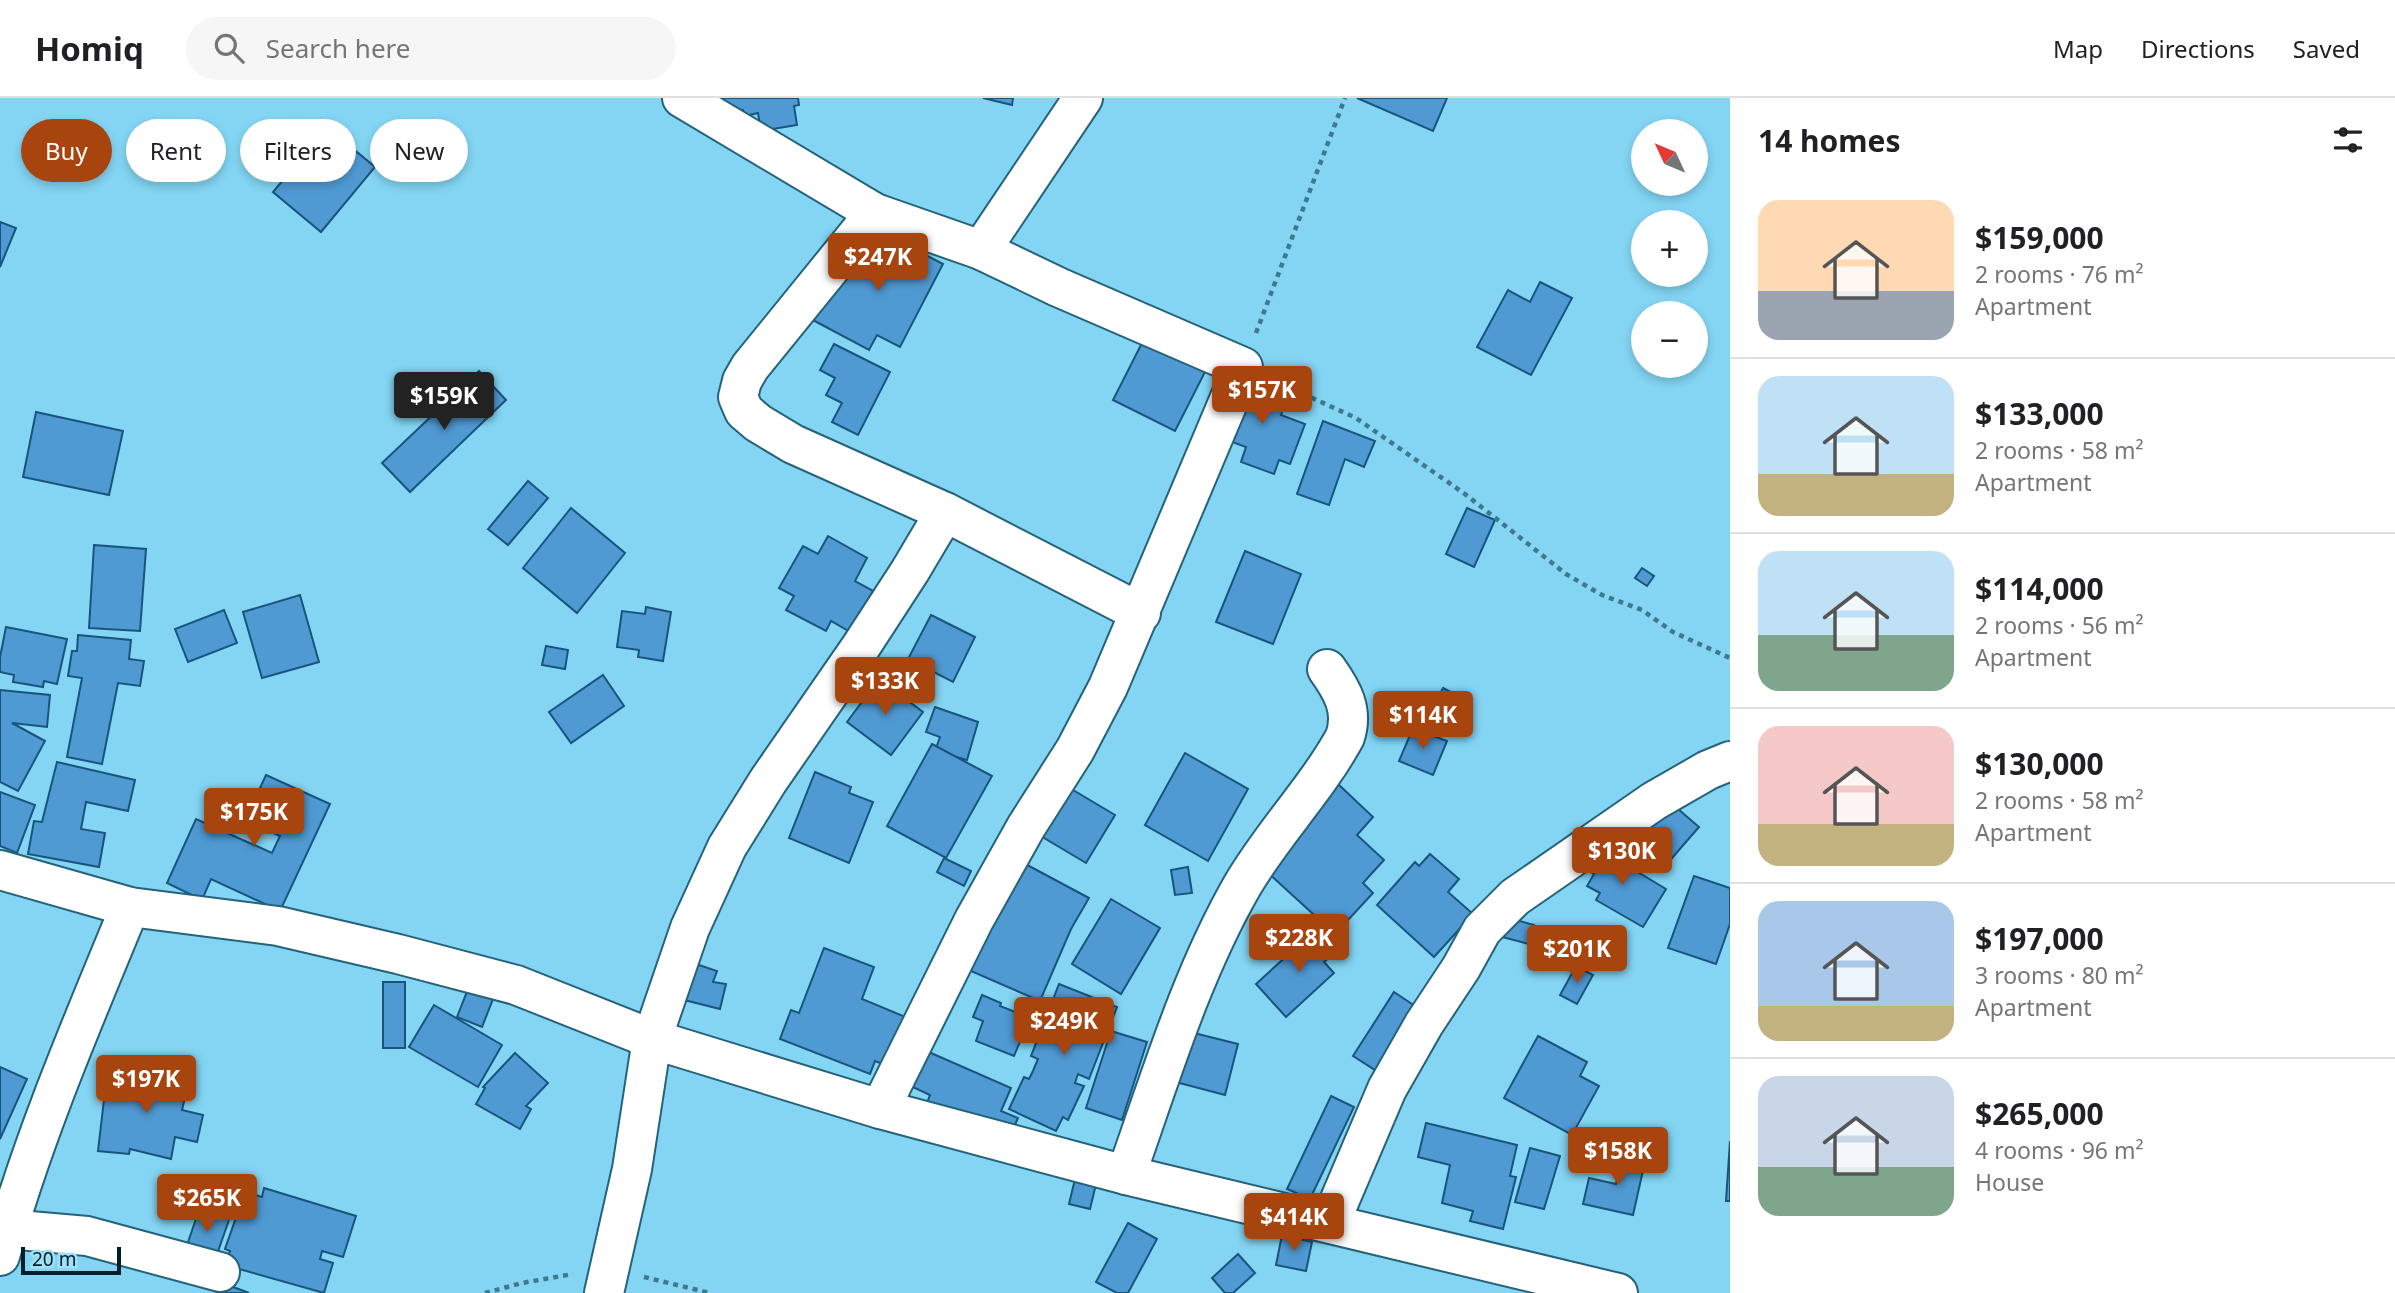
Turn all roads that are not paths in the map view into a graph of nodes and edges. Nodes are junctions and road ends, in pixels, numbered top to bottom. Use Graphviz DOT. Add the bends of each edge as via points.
graph roads {
  1 [pos="682,98"];
  2 [pos="1083,98"];
  3 [pos="875,213"];
  4 [pos="981,250"];
  5 [pos="944,512"];
  6 [pos="1140,613"];
  7 [pos="1327,668"];
  8 [pos="1730,761"];
  9 [pos="0,870"];
  10 [pos="130,907"];
  11 [pos="652,1039"];
  12 [pos="880,1109"];
  13 [pos="1126,1175"];
  14 [pos="1331,1223"];
  15 [pos="4,1243"];
  16 [pos="220,1272"];
  17 [pos="607,1281"];
  18 [pos="1618,1293"];
  1 -- 3 [label="street"];
  2 -- 4 [label="street"];
  3 -- 4 [label="street"];
  3 -- 5 [label="street" via="750,367 738,397 744,411 758,423 793,444"];
  4 -- 6 [label="street" via="1243,367"];
  5 -- 6 [label="street"];
  5 -- 11 [label="street" via="903,582 727,846 690,928"];
  6 -- 12 [label="street" via="1075,750 974,920"];
  7 -- 13 [label="street" via="1349,713 1345,737 1242,886 1210,947"];
  8 -- 14 [label="street" via="1654,801 1515,897 1482,930 1387,1089"];
  9 -- 10 [label="street"];
  10 -- 11 [label="street" via="278,926 398,954 516,985"];
  10 -- 15 [label="street" via="86,1012"];
  11 -- 12 [label="street"];
  11 -- 17 [label="street" via="632,1169"];
  12 -- 13 [label="street"];
  13 -- 14 [label="street"];
  14 -- 18 [label="street"];
  15 -- 16 [label="street" via="87,1236"];
}
